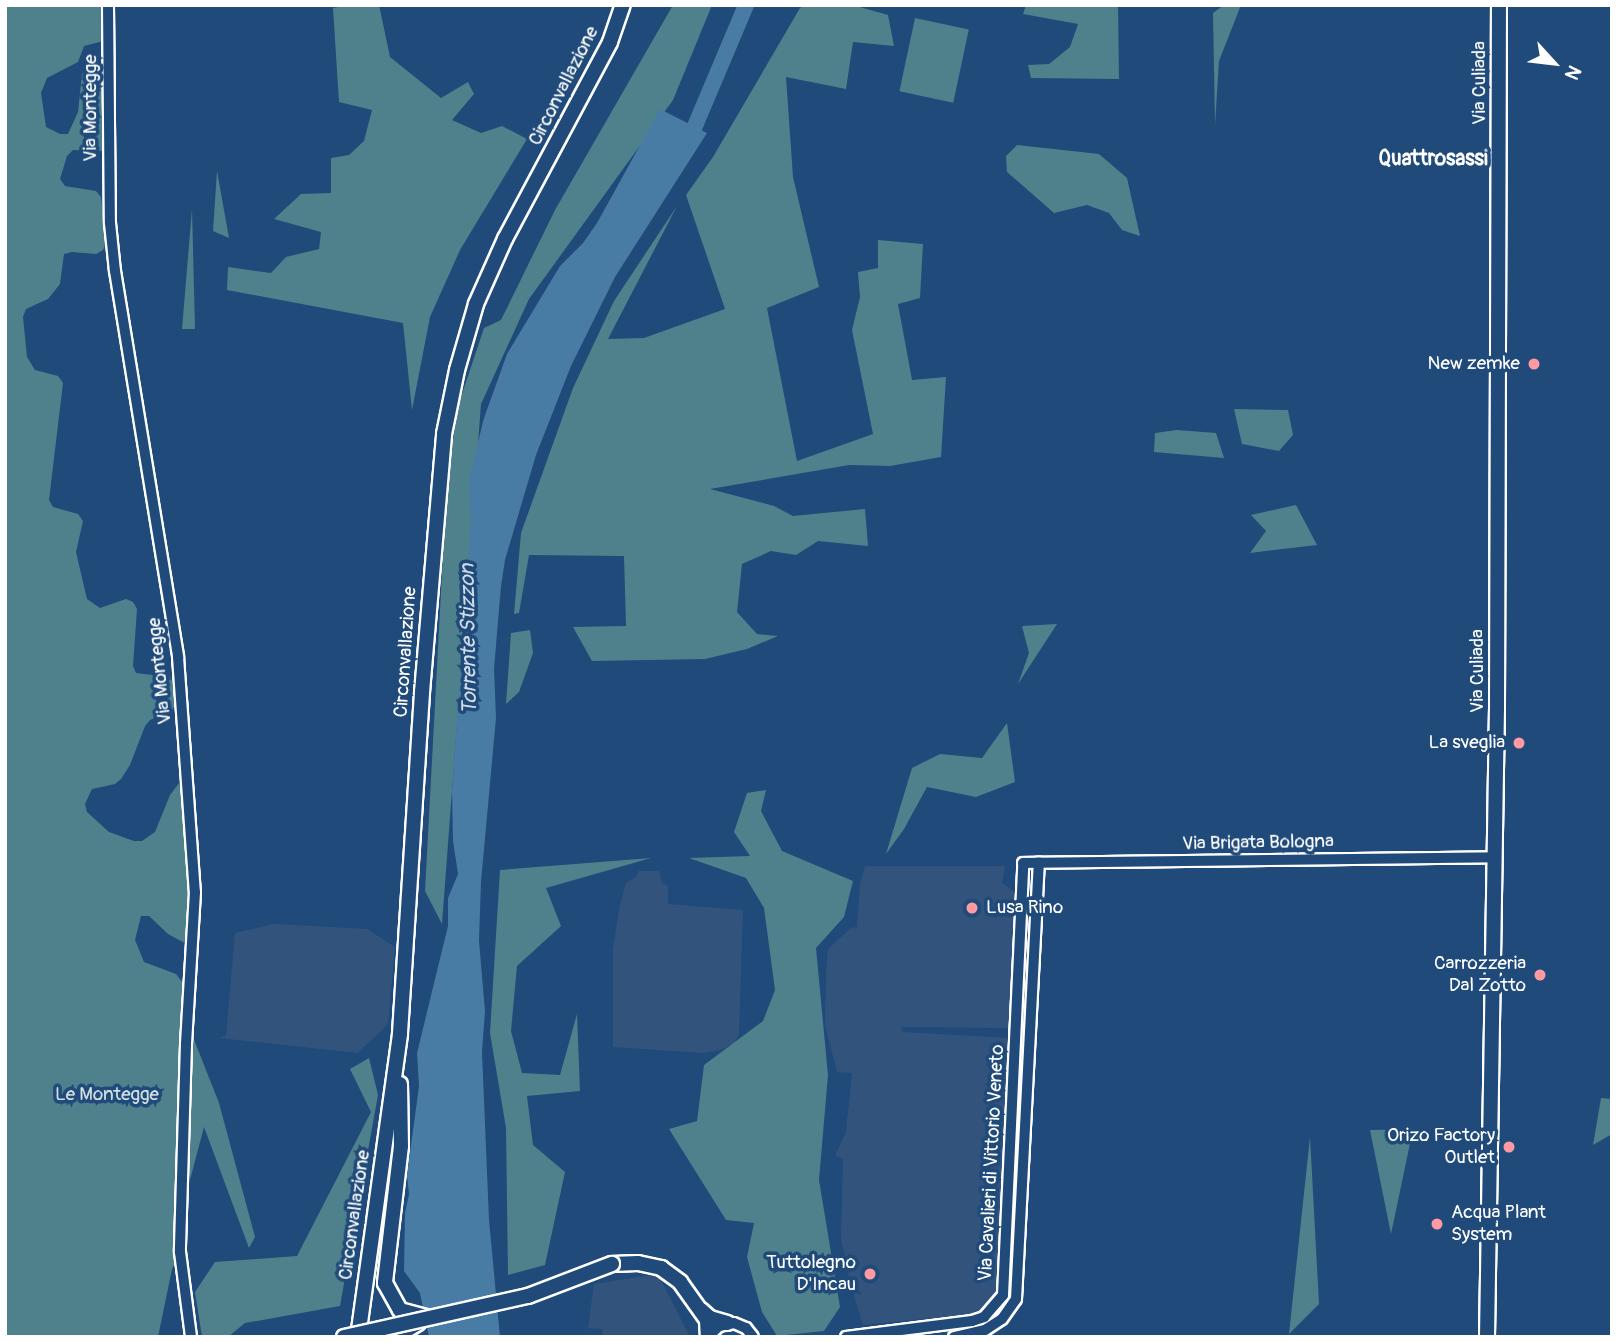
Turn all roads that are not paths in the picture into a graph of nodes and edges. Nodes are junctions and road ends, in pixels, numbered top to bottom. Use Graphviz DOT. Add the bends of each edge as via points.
graph roads {
  1 [pos="108,5"];
  2 [pos="623,5"];
  3 [pos="1499,5"];
  4 [pos="1494,857"];
  5 [pos="1023,863"];
  6 [pos="1039,863"];
  7 [pos="400,1033"];
  8 [pos="700,1309"];
  9 [pos="429,1318"];
  10 [pos="727,1323"];
  11 [pos="191,1337"];
  12 [pos="344,1337"];
  13 [pos="358,1337"];
  14 [pos="395,1337"];
  15 [pos="708,1337"];
  16 [pos="753,1337"];
  17 [pos="846,1337"];
  18 [pos="954,1337"];
  19 [pos="1487,1337"];
  1 -- 11 [label="street, Via Montegge" via="112,247 178,657 194,880 180,1251"];
  2 -- 7 [label="main road, Circonvallazione" via="610,42 505,239 476,304 457,370 439,484"];
  3 -- 4 [label="main road, Via Culiada"];
  4 -- 6 [label="street, Via Brigata Bologna"];
  4 -- 19 [label="main road, Via Culiada"];
  5 -- 6 [label="street, Via Brigata Bologna"];
  5 -- 17 [label="street, Via Cavalieri di Vittorio Veneto" via="1003,1295 984,1317 972,1321"];
  6 -- 18 [label="street, Via Cavalieri di Vittorio Veneto" via="1016,1299 1002,1319 985,1330"];
  7 -- 9 [label="main road" via="401,1146 384,1274 387,1292 406,1314"];
  7 -- 13 [label="main road, Circonvallazione"];
  8 -- 9 [label="main road, bridge" via="680,1282 661,1268 638,1263 612,1264 528,1296"];
  8 -- 10 [label="main road"];
  8 -- 15 [label="main road" via="707,1320"];
  9 -- 12 [label="main road, bridge"];
  9 -- 14 [label="main road, bridge"];
  10 -- 15 [label="street"];
  10 -- 16 [label="street" via="741,1326"];
}
